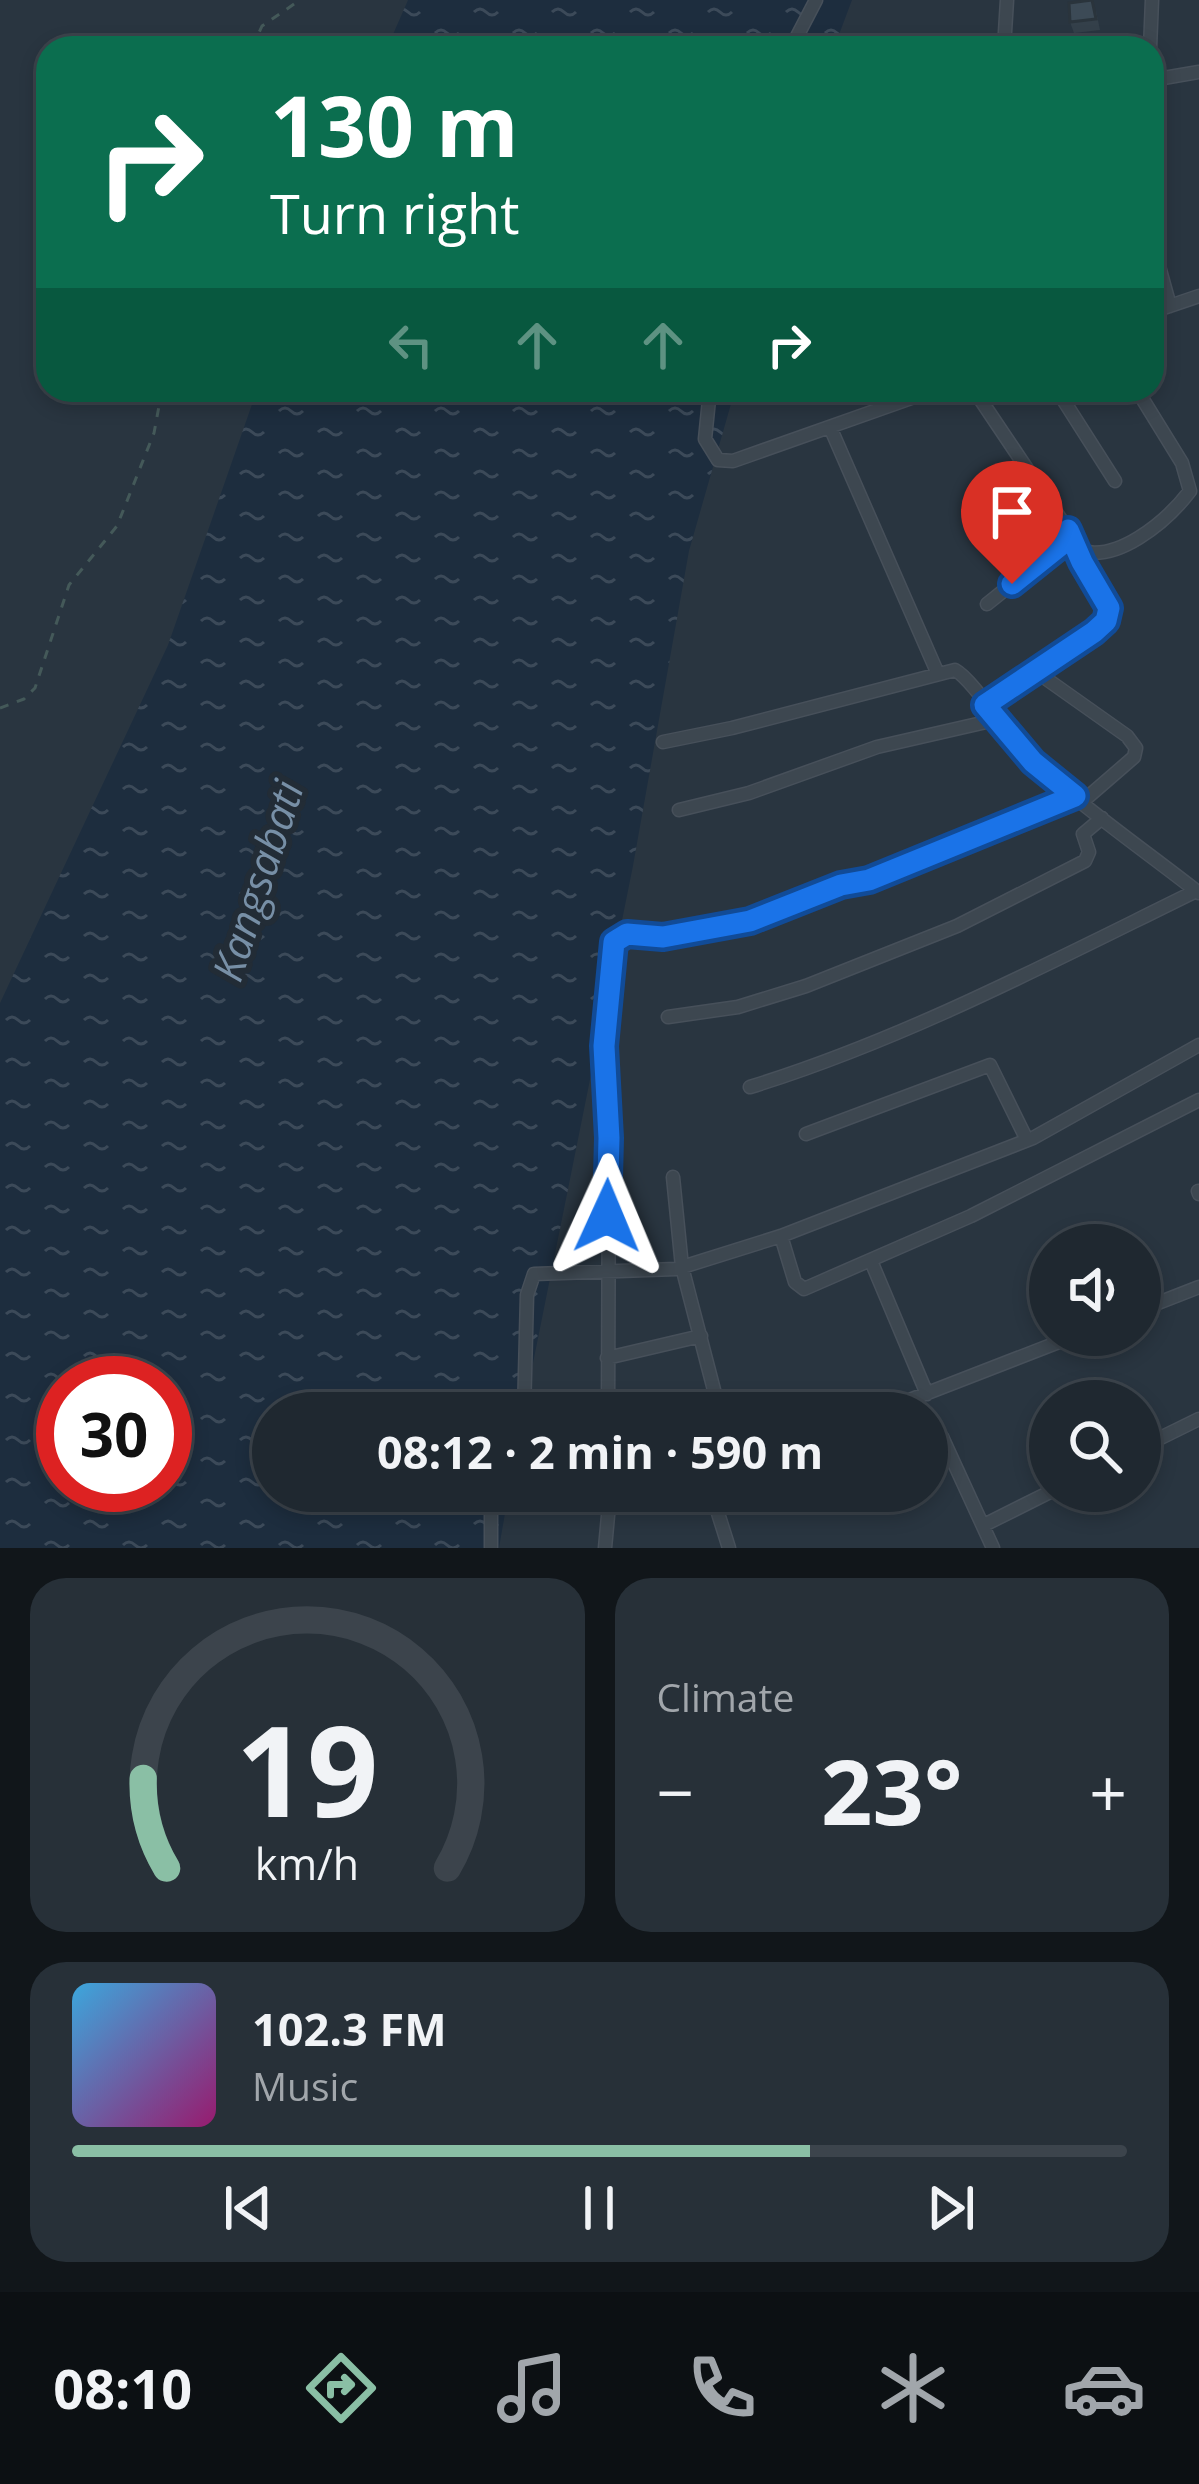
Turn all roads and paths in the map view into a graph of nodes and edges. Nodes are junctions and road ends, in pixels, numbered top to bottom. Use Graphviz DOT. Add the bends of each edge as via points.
graph roads {
  1 [pos="300,0"];
  2 [pos="816,0"];
  3 [pos="1007,0"];
  4 [pos="1152,0"];
  5 [pos="257,36"];
  6 [pos="796,36"];
  7 [pos="1005,36"];
  8 [pos="1150,36"];
  9 [pos="1199,72"];
  10 [pos="1164,78"];
  11 [pos="1164,284"];
  12 [pos="1199,296"];
  13 [pos="1170,306"];
  14 [pos="1164,308"];
  15 [pos="159,402"];
  16 [pos="709,402"];
  17 [pos="900,402"];
  18 [pos="982,402"];
  19 [pos="1065,402"];
  20 [pos="1145,402"];
  21 [pos="830,427"];
  22 [pos="1115,481"];
  23 [pos="1068,530"];
  24 [pos="1076,550"];
  25 [pos="986,604"];
  26 [pos="1038,673"];
  27 [pos="938,674"];
  28 [pos="985,705"];
  29 [pos="0,708"];
  30 [pos="995,720"];
  31 [pos="663,742"];
  32 [pos="1078,799"];
  33 [pos="679,810"];
  34 [pos="1102,818"];
  35 [pos="1198,892"];
  36 [pos="668,1017"];
  37 [pos="1199,1045"];
  38 [pos="750,1087"];
  39 [pos="1199,1100"];
  40 [pos="806,1134"];
  41 [pos="1027,1140"];
  42 [pos="674,1177"];
  43 [pos="781,1235"];
  44 [pos="871,1261"];
  45 [pos="682,1267"];
  46 [pos="606,1274"];
  47 [pos="1199,1287"];
  48 [pos="1161,1302"];
  49 [pos="701,1336"];
  50 [pos="1029,1354"];
  51 [pos="607,1358"];
  52 [pos="525,1392"];
  53 [pos="608,1392"];
  54 [pos="715,1392"];
  55 [pos="926,1392"];
  56 [pos="932,1392"];
  57 [pos="1199,1419"];
  58 [pos="1161,1438"];
  59 [pos="948,1450"];
  60 [pos="1029,1502"];
  61 [pos="491,1512"];
  62 [pos="607,1512"];
  63 [pos="718,1512"];
  64 [pos="984,1525"];
  65 [pos="491,1548"];
  66 [pos="605,1548"];
  67 [pos="729,1548"];
  68 [pos="993,1548"];
  1 -- 5 [label="path"];
  2 -- 6 [label="street"];
  3 -- 7 [label="street"];
  4 -- 8 [label="street"];
  9 -- 10 [label="street"];
  11 -- 13 [label="street"];
  12 -- 13 [label="street"];
  13 -- 14 [label="street"];
  15 -- 29 [label="path" via="117,526 69,585 35,688"];
  16 -- 21 [label="street" via="705,440 718,460"];
  17 -- 21 [label="street"];
  18 -- 23 [label="street"];
  19 -- 22 [label="street"];
  20 -- 24 [label="street" via="1190,490 1119,550"];
  21 -- 27 [label="street"];
  23 -- 24 [label="street"];
  23 -- 25 [label="street" via="1062,544"];
  24 -- 26 [label="street" via="1109,615"];
  26 -- 28 [label="street"];
  26 -- 32 [label="street" via="1136,748 1127,764"];
  27 -- 28 [label="street" via="960,672"];
  27 -- 31 [label="street"];
  28 -- 30 [label="street"];
  30 -- 32 [label="street"];
  30 -- 33 [label="street" via="877,747"];
  32 -- 34 [label="street"];
  32 -- 46 [label="street" via="750,921 614,942 604,1030"];
  34 -- 35 [label="street"];
  34 -- 36 [label="street" via="1084,834 1084,862 957,926 766,1000"];
  35 -- 38 [label="street" via="843,1056"];
  37 -- 41 [label="street"];
  39 -- 44 [label="street"];
  40 -- 41 [label="street" via="990,1065"];
  41 -- 43 [label="street"];
  42 -- 45 [label="street"];
  43 -- 44 [label="street" via="801,1289"];
  43 -- 45 [label="street"];
  44 -- 55 [label="street"];
  45 -- 46 [label="street"];
  45 -- 49 [label="street"];
  46 -- 51 [label="street"];
  46 -- 52 [label="street" via="530,1278"];
  47 -- 48 [label="street"];
  49 -- 51 [label="street"];
  49 -- 54 [label="street"];
  50 -- 56 [label="street"];
  51 -- 53 [label="street"];
  57 -- 58 [label="street"];
  59 -- 64 [label="street"];
  60 -- 64 [label="street"];
  61 -- 65 [label="street"];
  62 -- 66 [label="street"];
  63 -- 67 [label="street"];
  64 -- 68 [label="street"];
}
